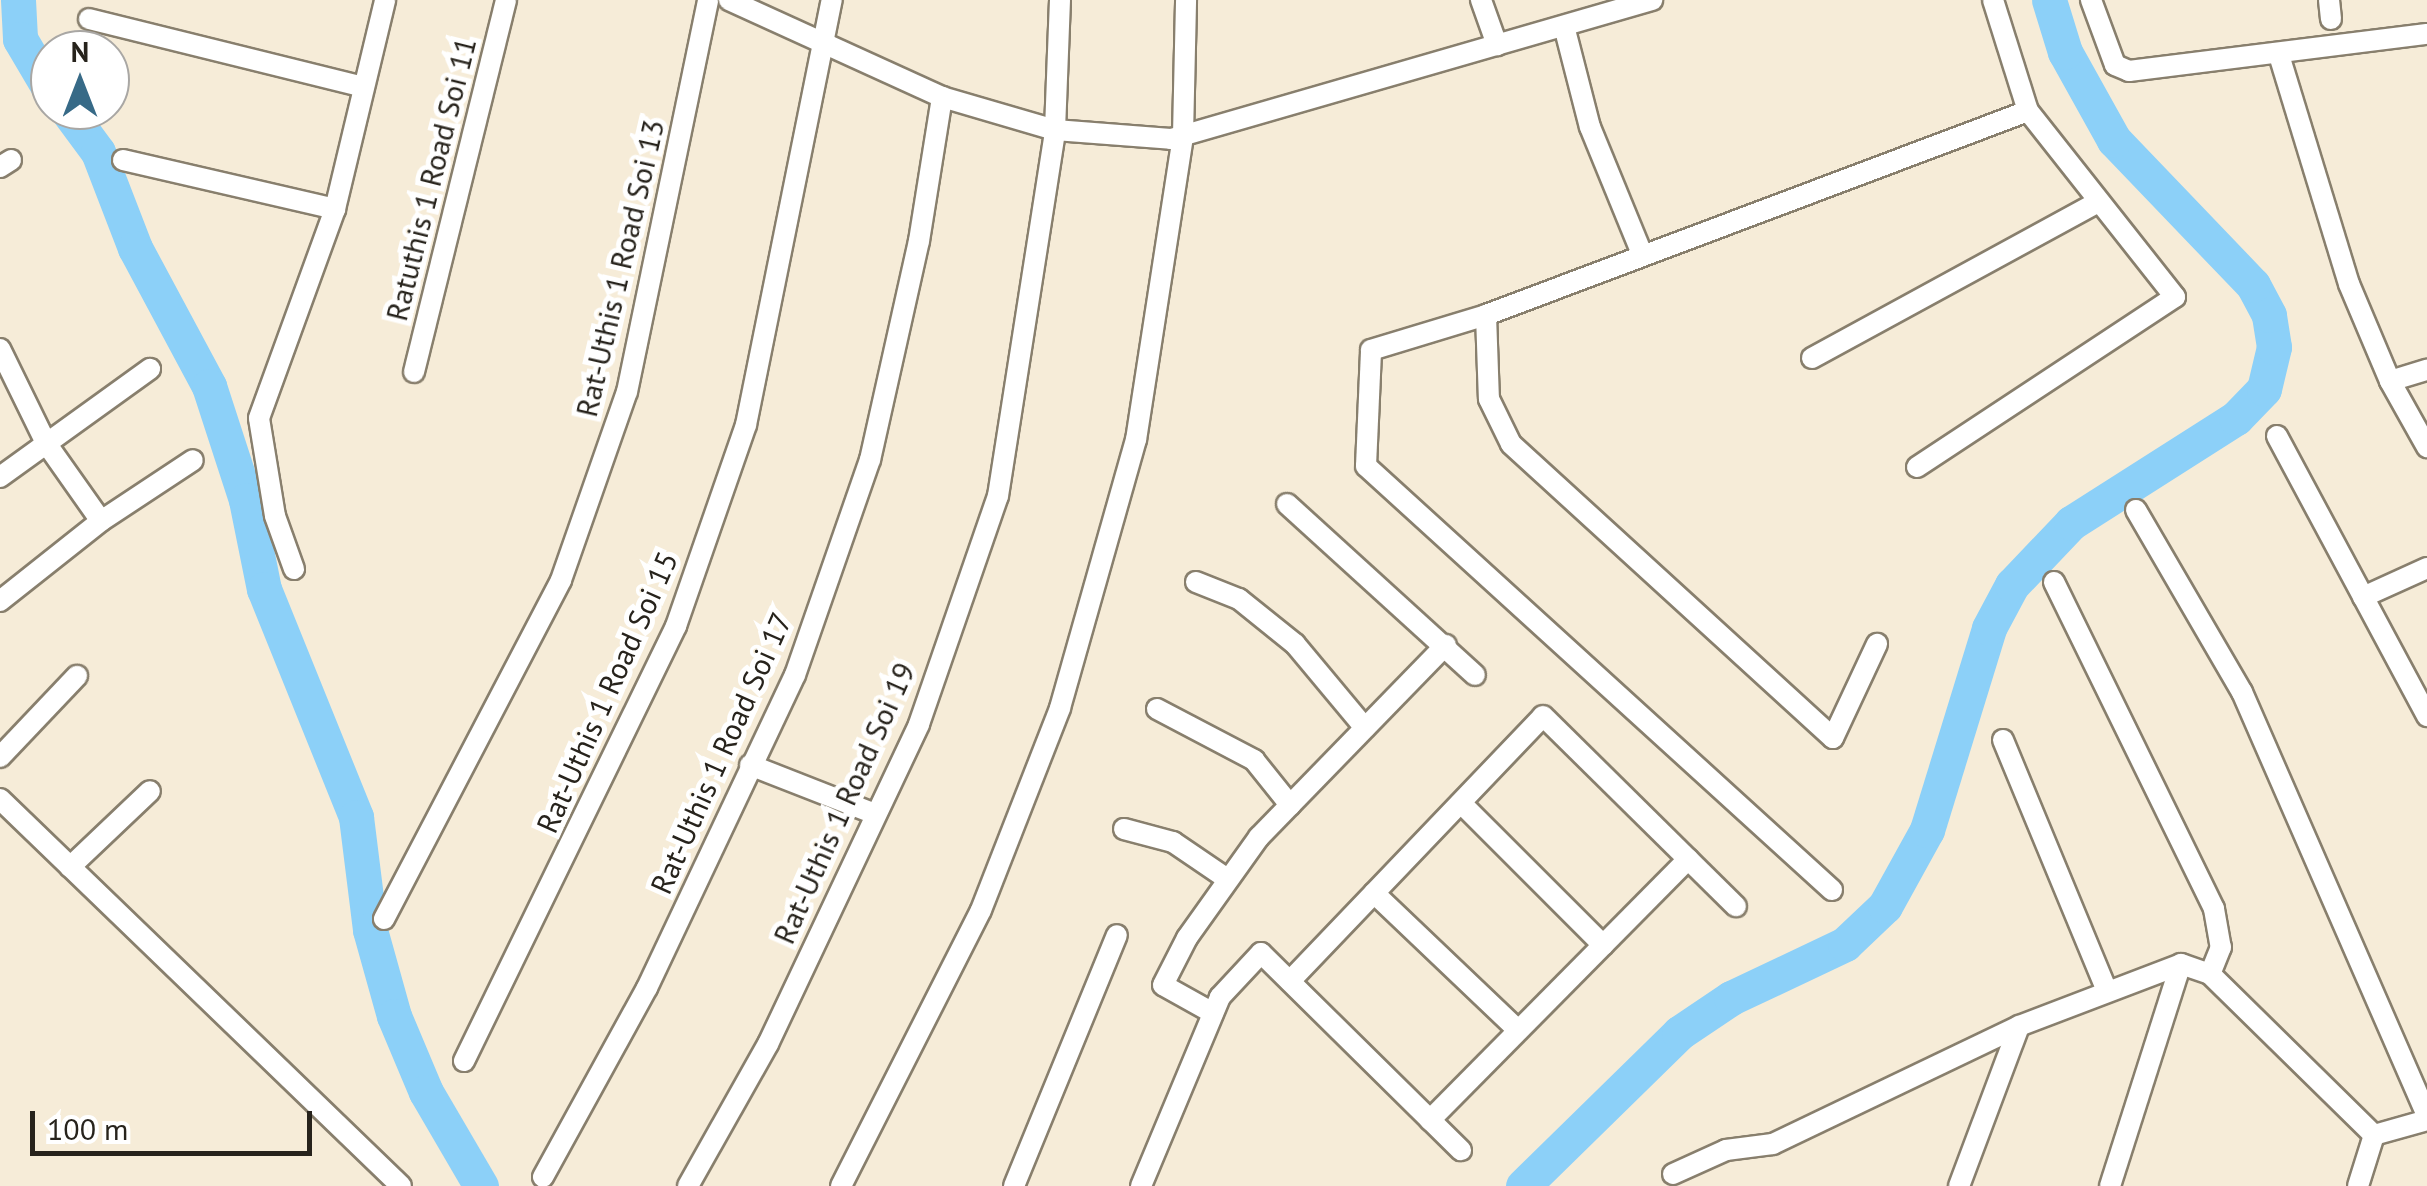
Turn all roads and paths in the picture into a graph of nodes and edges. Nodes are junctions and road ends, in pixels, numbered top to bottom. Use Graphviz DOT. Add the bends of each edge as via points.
graph roads {
  1 [pos="385,0"];
  2 [pos="506,0"];
  3 [pos="708,0"];
  4 [pos="729,0"];
  5 [pos="832,0"];
  6 [pos="1060,0"];
  7 [pos="1186,0"];
  8 [pos="1482,0"];
  9 [pos="1652,0"];
  10 [pos="1993,0"];
  11 [pos="2091,0"];
  12 [pos="1607,8"];
  13 [pos="90,18"];
  14 [pos="1564,26"];
  15 [pos="2427,34"];
  16 [pos="820,37"];
  17 [pos="1497,45"];
  18 [pos="2279,55"];
  19 [pos="364,87"];
  20 [pos="942,97"];
  21 [pos="2028,111"];
  22 [pos="1055,130"];
  23 [pos="1183,135"];
  24 [pos="123,160"];
  25 [pos="2095,204"];
  26 [pos="335,209"];
  27 [pos="1643,256"];
  28 [pos="1486,314"];
  29 [pos="0,348"];
  30 [pos="1812,358"];
  31 [pos="150,369"];
  32 [pos="2427,370"];
  33 [pos="414,372"];
  34 [pos="2390,382"];
  35 [pos="2277,436"];
  36 [pos="46,443"];
  37 [pos="2427,448"];
  38 [pos="193,460"];
  39 [pos="1917,467"];
  40 [pos="0,477"];
  41 [pos="1287,504"];
  42 [pos="2136,510"];
  43 [pos="100,522"];
  44 [pos="2427,568"];
  45 [pos="294,569"];
  46 [pos="1196,582"];
  47 [pos="2054,582"];
  48 [pos="2363,597"];
  49 [pos="0,601"];
  50 [pos="1877,644"];
  51 [pos="1446,646"];
  52 [pos="1475,674"];
  53 [pos="77,676"];
  54 [pos="1158,708"];
  55 [pos="2427,716"];
  56 [pos="1365,728"];
  57 [pos="2003,740"];
  58 [pos="0,757"];
  59 [pos="750,765"];
  60 [pos="150,792"];
  61 [pos="0,799"];
  62 [pos="1461,803"];
  63 [pos="1290,804"];
  64 [pos="875,814"];
  65 [pos="1124,829"];
  66 [pos="1688,859"];
  67 [pos="70,867"];
  68 [pos="1226,878"];
  69 [pos="1832,890"];
  70 [pos="1374,893"];
  71 [pos="1736,906"];
  72 [pos="384,919"];
  73 [pos="1118,935"];
  74 [pos="1604,944"];
  75 [pos="2182,964"];
  76 [pos="2210,974"];
  77 [pos="1290,982"];
  78 [pos="2107,992"];
  79 [pos="1213,1013"];
  80 [pos="2020,1026"];
  81 [pos="1518,1030"];
  82 [pos="464,1061"];
  83 [pos="2427,1118"];
  84 [pos="1430,1120"];
  85 [pos="2374,1135"];
  86 [pos="1462,1150"];
  87 [pos="1673,1174"];
  88 [pos="543,1177"];
  89 [pos="401,1186"];
  90 [pos="688,1186"];
  91 [pos="841,1186"];
  92 [pos="1014,1186"];
  93 [pos="1140,1186"];
  94 [pos="1959,1186"];
  95 [pos="2110,1186"];
  96 [pos="2358,1186"];
  1 -- 19 [label="street"];
  2 -- 33 [label="street, Ratuthis 1 Road Soi 11"];
  3 -- 72 [label="street, Rat-Uthis 1 Road Soi 13" via="626,392 561,580"];
  4 -- 16 [label="street"];
  5 -- 16 [label="street, Rat-Uthis 1 Road Soi 15"];
  6 -- 22 [label="street, Rat-Uthis 1 Road Soi 19"];
  7 -- 23 [label="street"];
  8 -- 17 [label="street"];
  9 -- 12 [label="street"];
  10 -- 21 [label="street"];
  11 -- 18 [label="street" via="2115,65 2129,71"];
  12 -- 14 [label="street"];
  13 -- 19 [label="street"];
  14 -- 17 [label="street"];
  14 -- 27 [label="street" via="1590,127"];
  15 -- 18 [label="street"];
  16 -- 20 [label="street"];
  16 -- 82 [label="street, Rat-Uthis 1 Road Soi 15" via="793,216 740,444 676,626"];
  17 -- 23 [label="street"];
  18 -- 34 [label="street" via="2349,284"];
  19 -- 26 [label="street"];
  20 -- 22 [label="street"];
  20 -- 59 [label="street, Rat-Uthis 1 Road Soi 17" via="919,242 870,460 795,674"];
  21 -- 25 [label="street"];
  21 -- 27 [label="street"];
  22 -- 23 [label="street"];
  22 -- 64 [label="street, Rat-Uthis 1 Road Soi 19" via="998,496 919,724"];
  23 -- 91 [label="street" via="1136,440 1060,708 981,910"];
  24 -- 26 [label="street"];
  25 -- 30 [label="street"];
  25 -- 39 [label="street" via="2175,297"];
  26 -- 45 [label="street" via="259,418 275,516"];
  27 -- 28 [label="street"];
  28 -- 50 [label="street" via="1488,398 1511,444 1833,738"];
  28 -- 69 [label="street" via="1371,350 1366,466"];
  29 -- 36 [label="street"];
  31 -- 36 [label="street"];
  32 -- 34 [label="street"];
  34 -- 37 [label="street"];
  35 -- 48 [label="street"];
  36 -- 40 [label="street"];
  36 -- 43 [label="street"];
  38 -- 43 [label="street"];
  41 -- 51 [label="street"];
  42 -- 83 [label="street" via="2242,692"];
  43 -- 49 [label="street"];
  44 -- 48 [label="street"];
  46 -- 56 [label="street" via="1240,599 1295,644"];
  47 -- 76 [label="street" via="2214,908 2221,947"];
  48 -- 55 [label="street"];
  51 -- 52 [label="street"];
  51 -- 56 [label="street"];
  53 -- 58 [label="street"];
  54 -- 63 [label="street" via="1254,760"];
  56 -- 63 [label="street"];
  57 -- 78 [label="street"];
  59 -- 64 [label="street"];
  59 -- 88 [label="street, Rat-Uthis 1 Road Soi 17" via="647,988"];
  60 -- 67 [label="street"];
  61 -- 67 [label="street"];
  62 -- 66 [label="street" via="1543,716"];
  62 -- 70 [label="street"];
  62 -- 74 [label="street"];
  63 -- 68 [label="street"];
  64 -- 90 [label="street, Rat-Uthis 1 Road Soi 19" via="768,1044"];
  65 -- 68 [label="street" via="1173,842"];
  66 -- 71 [label="street"];
  66 -- 74 [label="street"];
  67 -- 89 [label="street"];
  68 -- 79 [label="street" via="1163,986"];
  70 -- 77 [label="street"];
  70 -- 81 [label="street"];
  73 -- 92 [label="street"];
  74 -- 81 [label="street"];
  75 -- 76 [label="street"];
  75 -- 78 [label="street"];
  75 -- 95 [label="street"];
  76 -- 85 [label="street"];
  77 -- 79 [label="street" via="1261,953"];
  77 -- 84 [label="street"];
  78 -- 80 [label="street"];
  79 -- 93 [label="street"];
  80 -- 87 [label="street" via="1772,1144 1726,1150"];
  80 -- 94 [label="street"];
  81 -- 84 [label="street"];
  83 -- 85 [label="street"];
  84 -- 86 [label="street"];
  85 -- 96 [label="street"];
}
